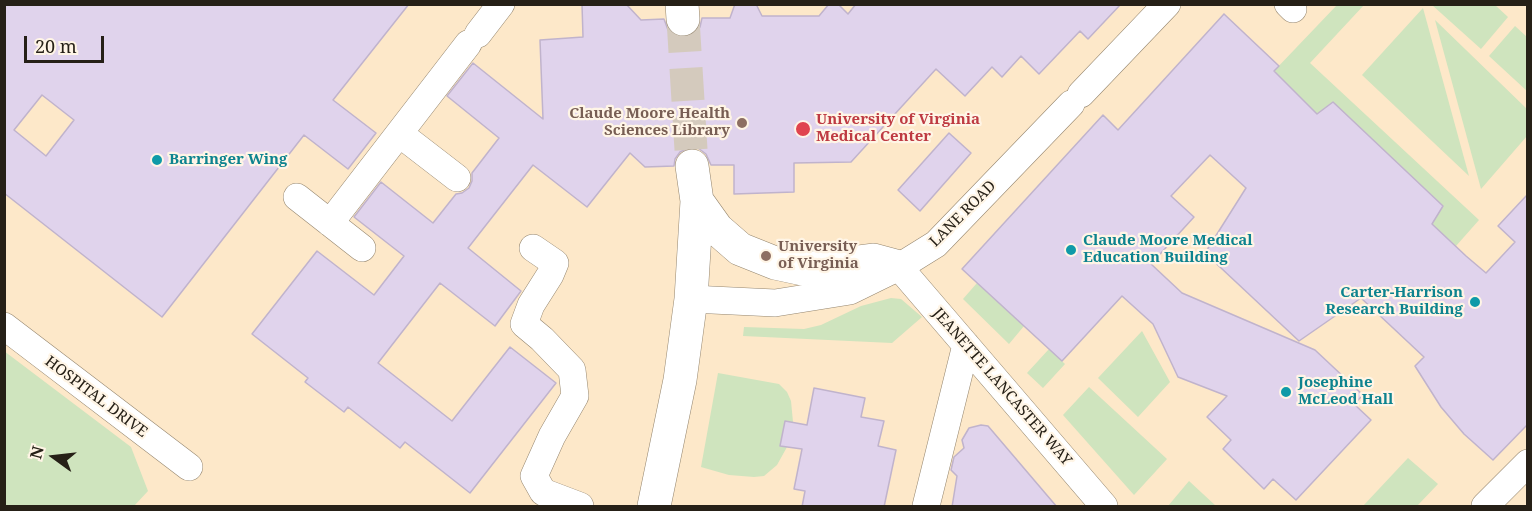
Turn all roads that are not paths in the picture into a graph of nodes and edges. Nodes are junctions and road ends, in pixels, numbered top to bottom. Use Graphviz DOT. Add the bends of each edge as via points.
graph roads {
  1 [pos="501,4"];
  2 [pos="1167,4"];
  3 [pos="400,134"];
  4 [pos="692,166"];
  5 [pos="457,178"];
  6 [pos="297,197"];
  7 [pos="697,201"];
  8 [pos="330,223"];
  9 [pos="362,248"];
  10 [pos="533,248"];
  11 [pos="899,267"];
  12 [pos="691,299"];
  13 [pos="4,326"];
  14 [pos="966,345"];
  15 [pos="1527,463"];
  16 [pos="189,467"];
  17 [pos="580,507"];
  18 [pos="654,507"];
  19 [pos="926,507"];
  20 [pos="1104,507"];
  21 [pos="1485,507"];
  1 -- 3 [label="street"];
  2 -- 11 [label="street, LANE ROAD" via="936,244"];
  3 -- 5 [label="street"];
  3 -- 8 [label="street"];
  4 -- 7 [label="main road"];
  6 -- 8 [label="street"];
  7 -- 11 [label="main road" via="717,229 740,249 775,264 803,269 873,260"];
  7 -- 12 [label="main road"];
  8 -- 9 [label="street"];
  10 -- 17 [label="street" via="555,262 524,324 572,370 575,396 534,476 543,492"];
  11 -- 12 [label="street, LANE ROAD" via="850,291 765,303"];
  11 -- 14 [label="street, JEANETTE LANCASTER WAY"];
  12 -- 18 [label="main road" via="680,380"];
  13 -- 16 [label="street, HOSPITAL DRIVE"];
  14 -- 19 [label="street"];
  14 -- 20 [label="street, JEANETTE LANCASTER WAY"];
  15 -- 21 [label="street"];
}
